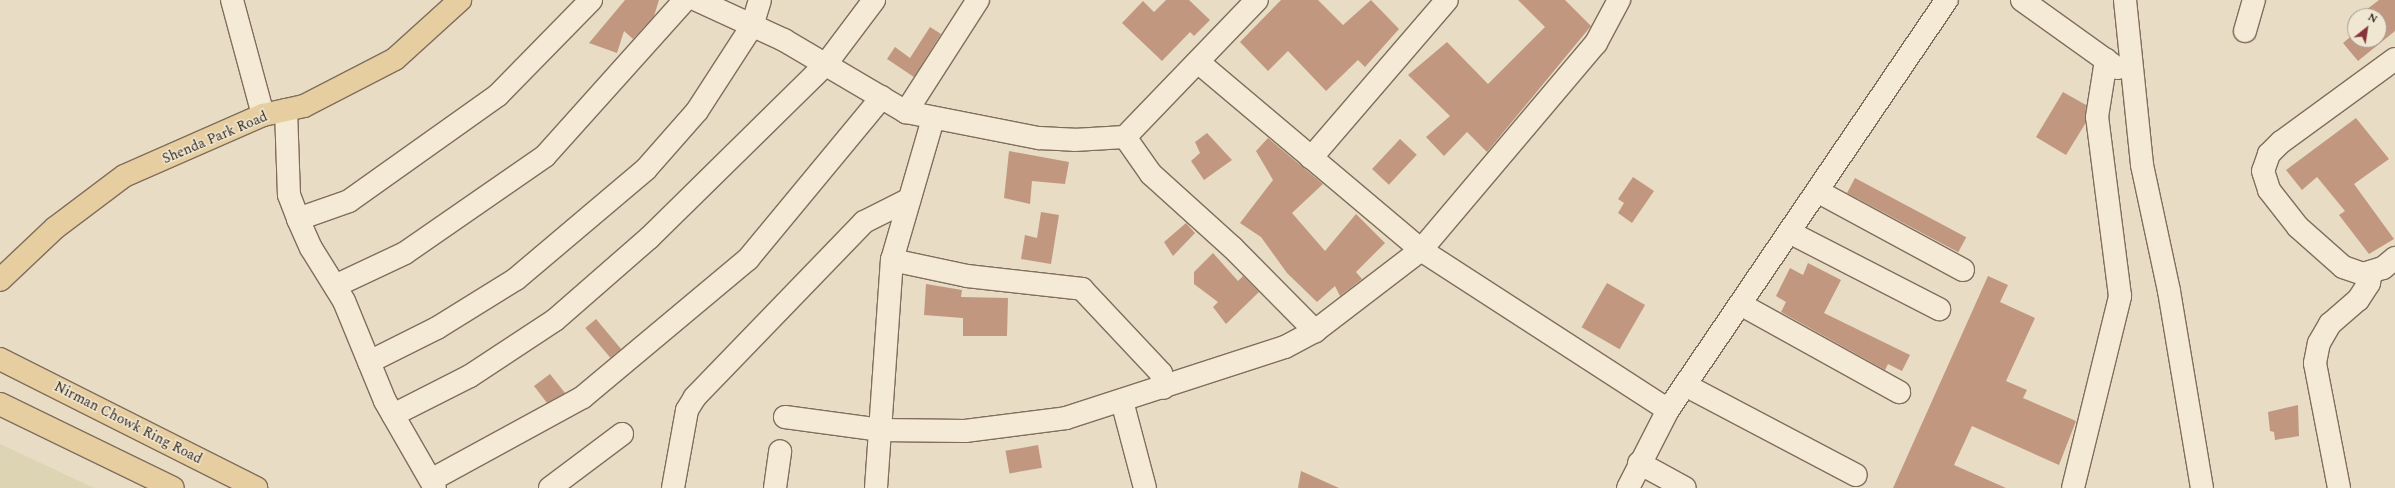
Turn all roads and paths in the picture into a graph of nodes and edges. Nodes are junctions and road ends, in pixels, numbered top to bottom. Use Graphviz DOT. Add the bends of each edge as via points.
graph roads {
  1 [pos="232,0"];
  2 [pos="460,0"];
  3 [pos="591,0"];
  4 [pos="685,0"];
  5 [pos="697,0"];
  6 [pos="760,0"];
  7 [pos="874,0"];
  8 [pos="978,0"];
  9 [pos="1257,0"];
  10 [pos="1447,0"];
  11 [pos="1619,0"];
  12 [pos="1948,0"];
  13 [pos="2022,0"];
  14 [pos="2125,0"];
  15 [pos="2254,0"];
  16 [pos="752,26"];
  17 [pos="2245,31"];
  18 [pos="2395,59"];
  19 [pos="2106,60"];
  20 [pos="1198,62"];
  21 [pos="826,64"];
  22 [pos="2132,78"];
  23 [pos="882,97"];
  24 [pos="286,110"];
  25 [pos="906,112"];
  26 [pos="263,115"];
  27 [pos="934,119"];
  28 [pos="1125,137"];
  29 [pos="1311,158"];
  30 [pos="1817,191"];
  31 [pos="910,199"];
  32 [pos="298,219"];
  33 [pos="1789,232"];
  34 [pos="1421,250"];
  35 [pos="2395,258"];
  36 [pos="892,260"];
  37 [pos="1963,270"];
  38 [pos="2371,272"];
  39 [pos="0,280"];
  40 [pos="335,286"];
  41 [pos="1740,304"];
  42 [pos="1939,309"];
  43 [pos="1315,331"];
  44 [pos="0,359"];
  45 [pos="369,362"];
  46 [pos="1685,385"];
  47 [pos="1164,388"];
  48 [pos="1899,392"];
  49 [pos="1122,401"];
  50 [pos="0,404"];
  51 [pos="1668,410"];
  52 [pos="393,415"];
  53 [pos="785,417"];
  54 [pos="880,430"];
  55 [pos="622,434"];
  56 [pos="780,451"];
  57 [pos="1639,463"];
  58 [pos="1856,475"];
  59 [pos="433,484"];
  60 [pos="173,488"];
  61 [pos="256,488"];
  62 [pos="550,488"];
  63 [pos="673,488"];
  64 [pos="775,488"];
  65 [pos="876,488"];
  66 [pos="1145,488"];
  67 [pos="1628,488"];
  68 [pos="1685,488"];
  69 [pos="2073,488"];
  70 [pos="2202,488"];
  71 [pos="2339,488"];
  1 -- 26 [label="street"];
  2 -- 24 [label="main road, Shenda Park Road" via="395,59 304,106"];
  3 -- 32 [label="street" via="498,95 349,201"];
  4 -- 40 [label="street" via="545,156 405,253"];
  5 -- 16 [label="street"];
  6 -- 16 [label="street"];
  7 -- 21 [label="street"];
  8 -- 25 [label="street"];
  9 -- 20 [label="street"];
  10 -- 29 [label="street"];
  11 -- 34 [label="street" via="1596,43"];
  12 -- 30 [label="street"];
  13 -- 19 [label="street"];
  14 -- 22 [label="street"];
  15 -- 17 [label="street"];
  16 -- 21 [label="street"];
  16 -- 45 [label="street" via="697,111 646,169 590,220 516,279 436,328"];
  18 -- 38 [label="street" via="2281,142 2269,154 2263,170 2269,190 2298,227 2343,266 2363,274"];
  19 -- 22 [label="street"];
  19 -- 69 [label="street" via="2097,117 2120,296"];
  20 -- 28 [label="street"];
  20 -- 29 [label="street"];
  21 -- 23 [label="street"];
  21 -- 52 [label="street" via="649,238 555,320 470,376"];
  22 -- 70 [label="street" via="2142,165 2169,292"];
  23 -- 25 [label="street"];
  23 -- 59 [label="street" via="748,259 583,397"];
  24 -- 26 [label="main road, Shenda Park Road"];
  24 -- 32 [label="street" via="289,195"];
  25 -- 27 [label="street"];
  26 -- 39 [label="main road, Shenda Park Road" via="124,176 54,228"];
  27 -- 28 [label="street" via="1039,138"];
  27 -- 31 [label="street"];
  28 -- 43 [label="street" via="1150,174 1233,248"];
  29 -- 34 [label="street"];
  30 -- 33 [label="street"];
  30 -- 37 [label="street"];
  31 -- 36 [label="street"];
  31 -- 63 [label="street" via="864,222 695,397 686,415"];
  32 -- 40 [label="street"];
  33 -- 41 [label="street"];
  33 -- 42 [label="street"];
  34 -- 43 [label="street"];
  34 -- 51 [label="street"];
  35 -- 38 [label="street"];
  36 -- 47 [label="street" via="967,276 1082,289 1160,373"];
  36 -- 54 [label="street"];
  38 -- 71 [label="street" via="2369,283 2358,300 2330,324 2319,343 2316,363"];
  40 -- 45 [label="street"];
  41 -- 46 [label="street"];
  41 -- 48 [label="street"];
  43 -- 47 [label="street" via="1284,347"];
  44 -- 61 [label="main road, Nirman Chowk Ring Road"];
  45 -- 52 [label="street"];
  46 -- 51 [label="street"];
  46 -- 58 [label="street"];
  47 -- 49 [label="street"];
  49 -- 54 [label="street" via="1066,418 973,430"];
  49 -- 66 [label="street"];
  50 -- 60 [label="main road"];
  51 -- 57 [label="street"];
  52 -- 59 [label="street"];
  53 -- 54 [label="street"];
  54 -- 65 [label="street"];
  55 -- 62 [label="street"];
  56 -- 64 [label="street"];
  57 -- 67 [label="street"];
  57 -- 68 [label="street"];
}
